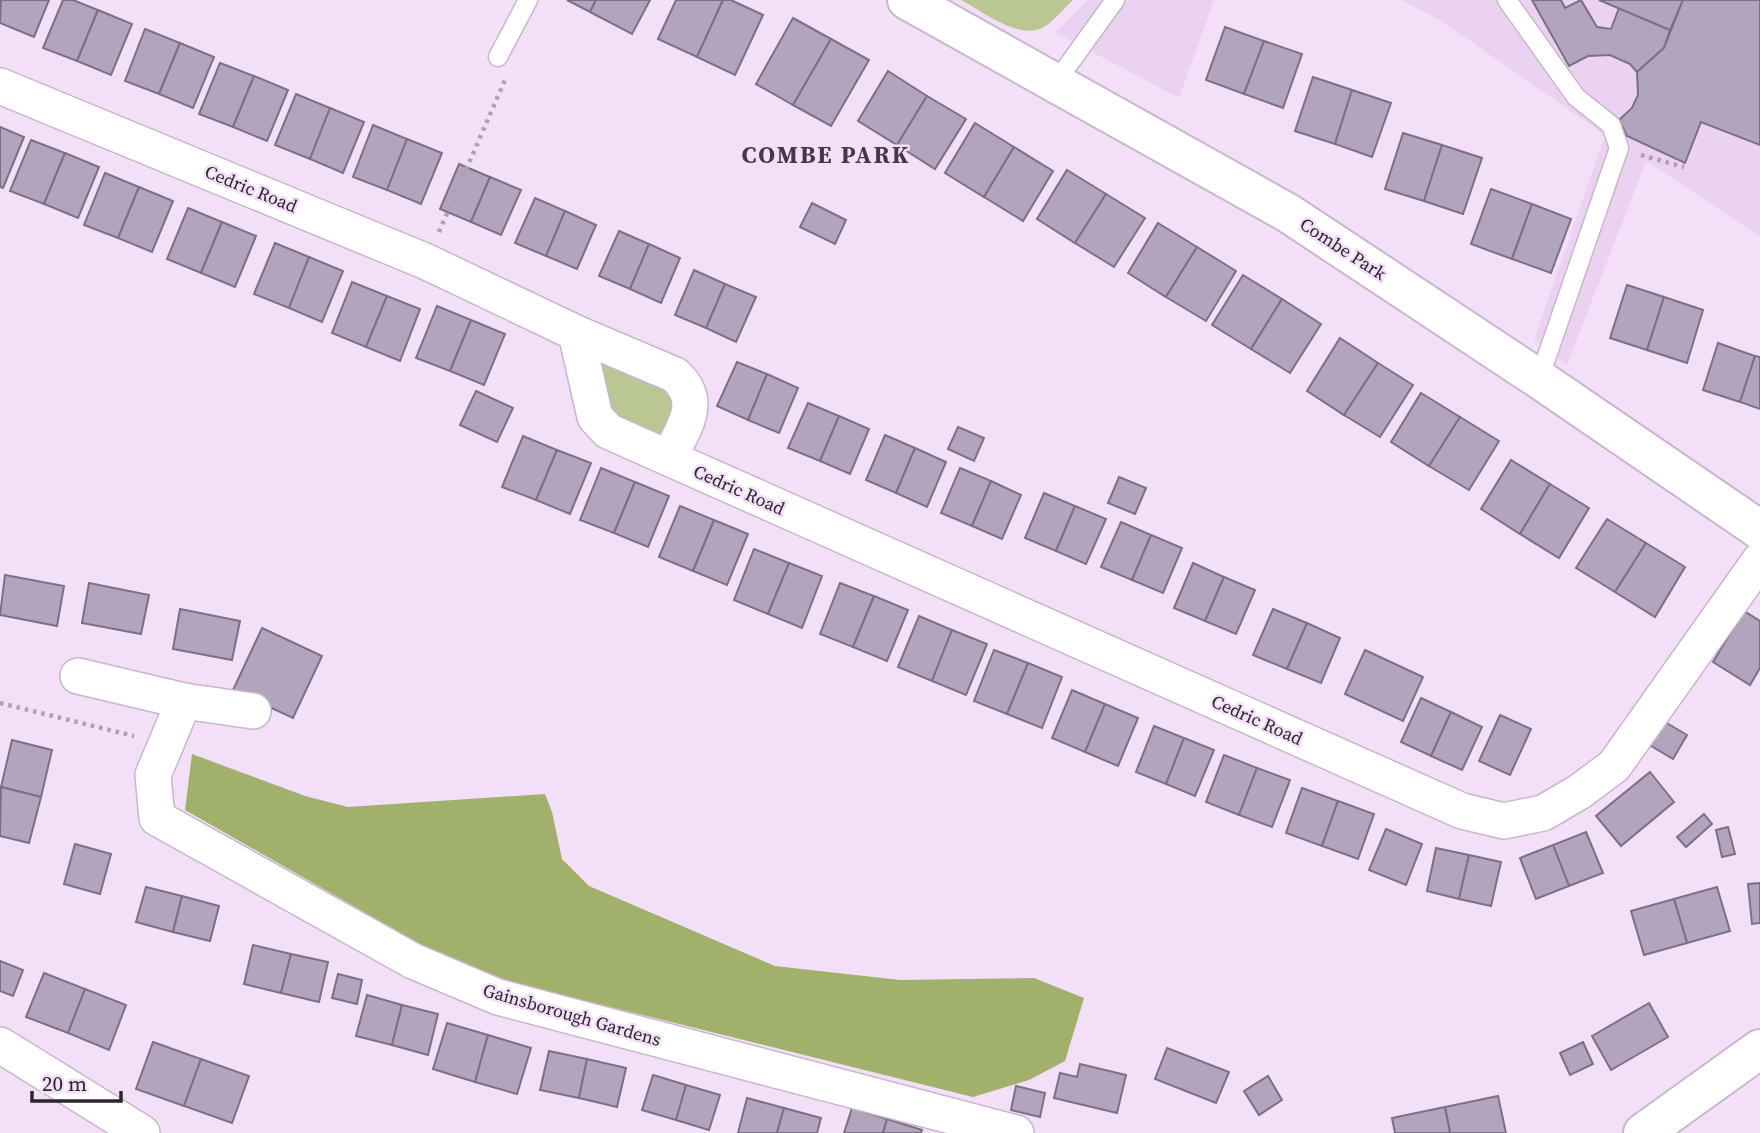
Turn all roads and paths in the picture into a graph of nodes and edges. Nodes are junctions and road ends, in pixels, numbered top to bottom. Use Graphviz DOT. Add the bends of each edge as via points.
graph roads {
  1 [pos="528,0"];
  2 [pos="907,0"];
  3 [pos="1115,0"];
  4 [pos="1507,0"];
  5 [pos="498,57"];
  6 [pos="1056,82"];
  7 [pos="0,86"];
  8 [pos="1619,148"];
  9 [pos="1684,167"];
  10 [pos="427,262"];
  11 [pos="576,333"];
  12 [pos="1539,379"];
  13 [pos="669,458"];
  14 [pos="1760,530"];
  15 [pos="1760,560"];
  16 [pos="78,676"];
  17 [pos="184,701"];
  18 [pos="0,704"];
  19 [pos="253,710"];
  20 [pos="166,744"];
  21 [pos="0,1045"];
  22 [pos="1760,1049"];
  23 [pos="142,1133"];
  24 [pos="1016,1133"];
  25 [pos="1643,1133"];
  1 -- 5 [label="lane"];
  2 -- 6 [label="street, Combe Park"];
  3 -- 6 [label="lane"];
  4 -- 8 [label="lane" via="1576,97 1611,125"];
  5 -- 10 [label="path" via="510,70"];
  6 -- 12 [label="street, Combe Park" via="1288,213"];
  7 -- 10 [label="street, Cedric Road"];
  8 -- 9 [label="path"];
  8 -- 12 [label="lane"];
  10 -- 11 [label="street, Cedric Road"];
  11 -- 13 [label="street, Cedric Road" via="595,417 608,431"];
  11 -- 13 [label="street, Cedric Road" via="675,375 688,386 691,410"];
  12 -- 14 [label="street, Combe Park"];
  13 -- 15 [label="street, Cedric Road" via="1462,811 1504,821 1543,813 1614,766"];
  16 -- 17 [label="street"];
  17 -- 19 [label="street"];
  17 -- 20 [label="street, Gainsborough Gardens"];
  18 -- 20 [label="path"];
  20 -- 24 [label="street, Gainsborough Gardens" via="153,775 157,818 413,961 498,997"];
  21 -- 23 [label="street"];
  22 -- 25 [label="street"];
}
